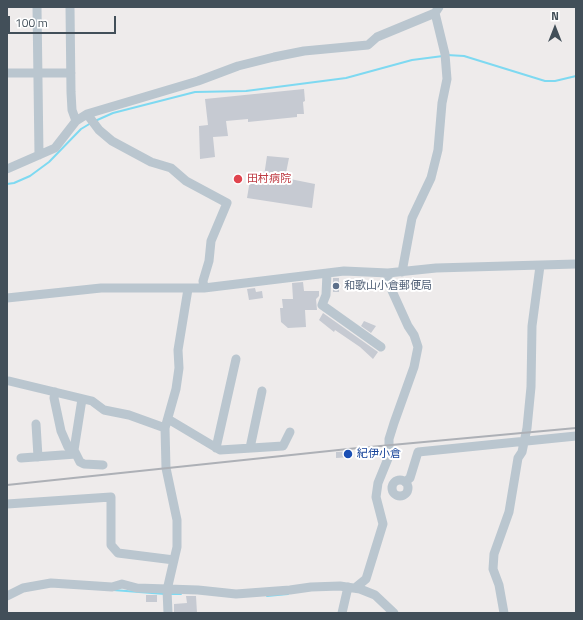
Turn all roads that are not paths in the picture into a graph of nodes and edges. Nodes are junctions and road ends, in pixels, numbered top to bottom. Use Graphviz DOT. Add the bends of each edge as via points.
graph roads {
  1 [pos="37,7"];
  2 [pos="70,7"];
  3 [pos="437,10"];
  4 [pos="71,72"];
  5 [pos="7,73"];
  6 [pos="38,73"];
  7 [pos="88,116"];
  8 [pos="76,121"];
  9 [pos="40,155"];
  10 [pos="7,169"];
  11 [pos="576,264"];
  12 [pos="540,266"];
  13 [pos="327,272"];
  14 [pos="388,272"];
  15 [pos="402,272"];
  16 [pos="204,288"];
  17 [pos="188,289"];
  18 [pos="7,298"];
  19 [pos="381,347"];
  20 [pos="236,359"];
  21 [pos="9,381"];
  22 [pos="262,391"];
  23 [pos="55,392"];
  24 [pos="82,399"];
  25 [pos="168,419"];
  26 [pos="36,424"];
  27 [pos="164,428"];
  28 [pos="290,432"];
  29 [pos="576,436"];
  30 [pos="525,442"];
  31 [pos="216,448"];
  32 [pos="250,448"];
  33 [pos="75,452"];
  34 [pos="38,457"];
  35 [pos="21,458"];
  36 [pos="103,465"];
  37 [pos="376,497"];
  38 [pos="7,504"];
  39 [pos="174,560"];
  40 [pos="352,587"];
  41 [pos="167,590"];
  42 [pos="7,596"];
  43 [pos="168,613"];
  44 [pos="342,613"];
  45 [pos="394,613"];
  46 [pos="504,613"];
  1 -- 6 [label="street"];
  2 -- 4 [label="street"];
  3 -- 7 [label="street" via="377,37 368,45 304,51 238,66 198,82"];
  3 -- 15 [label="street" via="446,58 438,150 431,178 412,218"];
  4 -- 6 [label="street"];
  4 -- 8 [label="street" via="72,110"];
  5 -- 6 [label="street"];
  6 -- 9 [label="street"];
  7 -- 8 [label="street"];
  7 -- 16 [label="street" via="112,141 151,162 171,168 186,181 227,203 211,241 203,281"];
  8 -- 9 [label="street" via="55,148"];
  9 -- 10 [label="street"];
  11 -- 12 [label="street"];
  12 -- 15 [label="street" via="482,266"];
  12 -- 30 [label="street" via="532,326 531,387"];
  13 -- 14 [label="street"];
  13 -- 16 [label="street"];
  13 -- 19 [label="street" via="326,295 322,305"];
  14 -- 15 [label="street"];
  14 -- 37 [label="street" via="388,282 418,347 412,374 389,439 389,456 378,483"];
  16 -- 17 [label="street"];
  17 -- 18 [label="street" via="101,288"];
  17 -- 25 [label="street" via="178,350 176,389"];
  20 -- 31 [label="street"];
  21 -- 23 [label="street"];
  22 -- 32 [label="street"];
  23 -- 24 [label="street"];
  23 -- 33 [label="street" via="61,431 68,447"];
  24 -- 27 [label="street" via="95,402 104,410 129,415"];
  24 -- 33 [label="street"];
  25 -- 27 [label="street"];
  25 -- 31 [label="street"];
  26 -- 34 [label="street"];
  27 -- 39 [label="street" via="166,468 177,520 177,547"];
  28 -- 32 [label="street" via="283,446"];
  29 -- 30 [label="street"];
  30 -- 37 [label="street" via="418,452 410,478 405,482 408,487 406,494 398,496 392,492 390,496"];
  30 -- 46 [label="street" via="518,458 509,512 494,554 493,569"];
  31 -- 32 [label="street"];
  33 -- 34 [label="street"];
  33 -- 36 [label="street" via="80,462 87,465"];
  34 -- 35 [label="street"];
  37 -- 40 [label="street" via="383,524 366,579"];
  38 -- 39 [label="street" via="112,497 111,545 118,553"];
  39 -- 41 [label="street"];
  40 -- 41 [label="street" via="311,587 236,594"];
  40 -- 44 [label="street"];
  40 -- 45 [label="street" via="374,595"];
  41 -- 42 [label="street" via="122,584 112,587 51,582 23,588"];
  41 -- 43 [label="street"];
}
